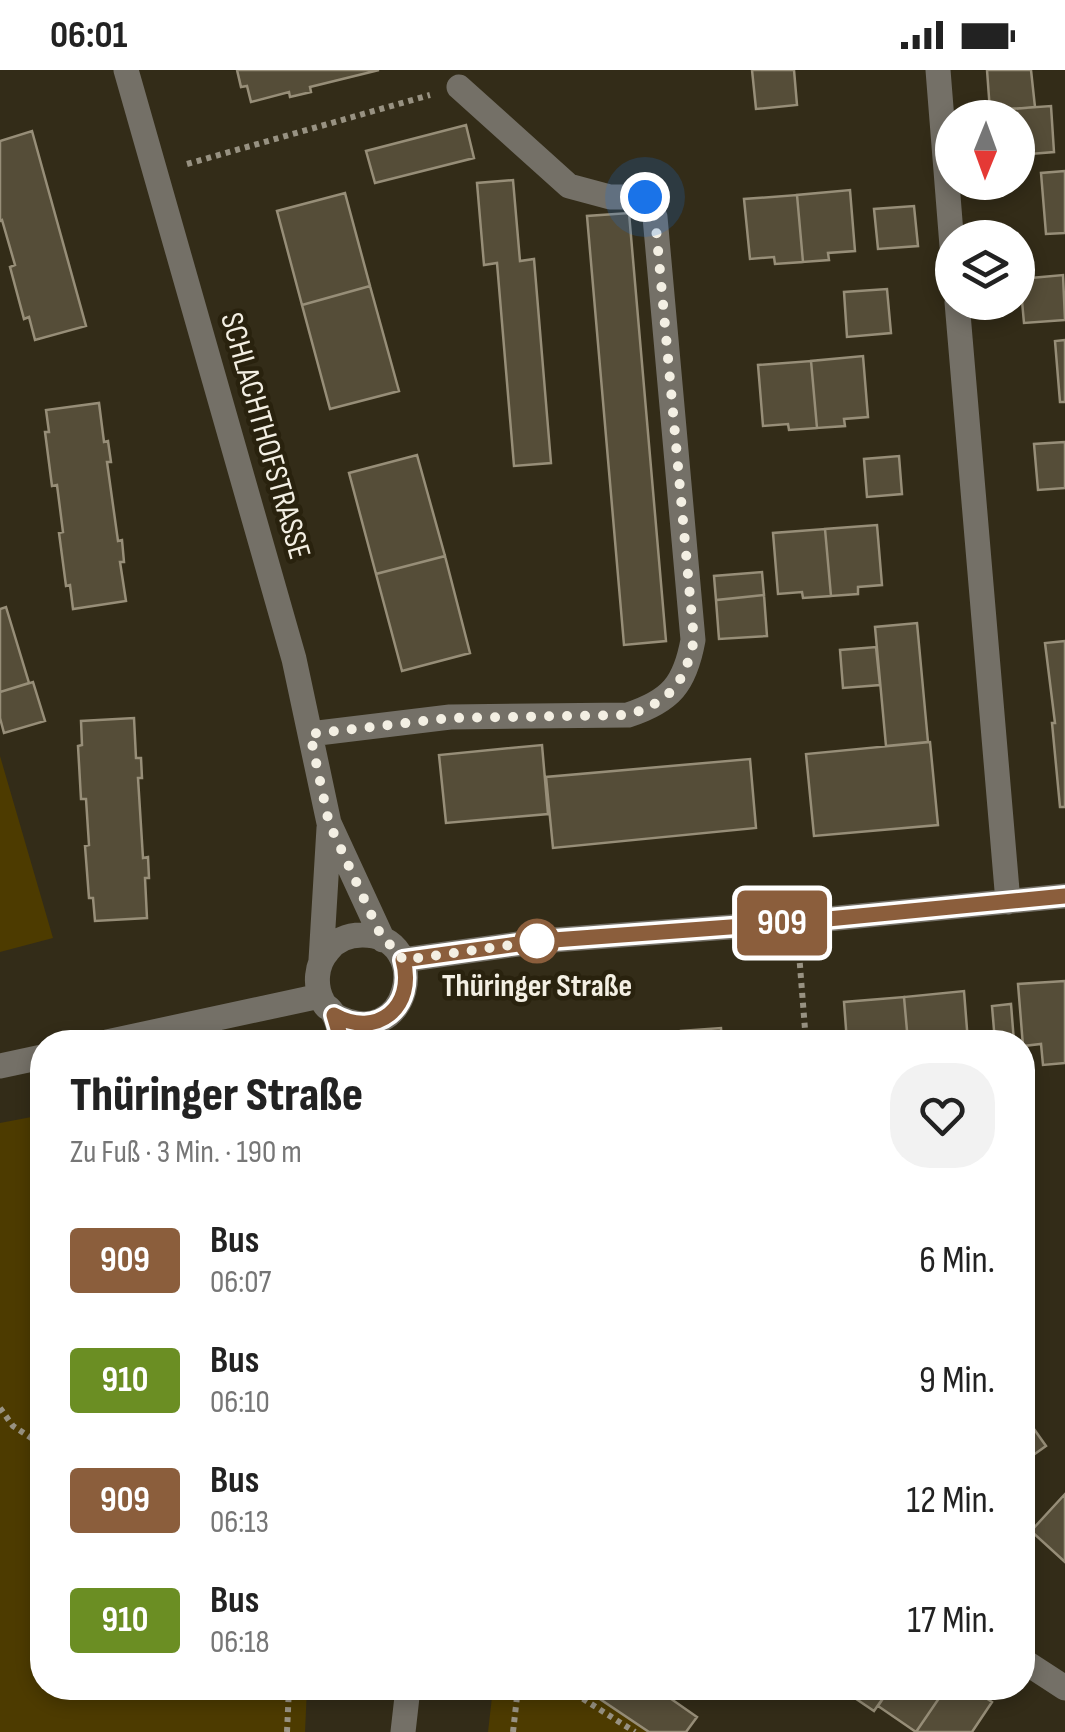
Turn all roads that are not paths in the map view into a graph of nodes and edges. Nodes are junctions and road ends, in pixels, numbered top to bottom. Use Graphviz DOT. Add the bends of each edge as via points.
graph roads {
  1 [pos="126,70"];
  2 [pos="938,70"];
  3 [pos="459,87"];
  4 [pos="950,220"];
  5 [pos="959,320"];
  6 [pos="310,734"];
  7 [pos="329,823"];
  8 [pos="1065,896"];
  9 [pos="1008,902"];
  10 [pos="383,940"];
  11 [pos="322,960"];
  12 [pos="403,960"];
  13 [pos="327,1006"];
  14 [pos="392,1013"];
  15 [pos="180,1030"];
  16 [pos="337,1030"];
  17 [pos="392,1030"];
  18 [pos="30,1059"];
  19 [pos="0,1066"];
  20 [pos="1035,1668"];
  21 [pos="1065,1688"];
  22 [pos="407,1700"];
  23 [pos="403,1732"];
  1 -- 6 [label="street, SCHLACHTHOFSTRASSE"];
  2 -- 4 [label="street"];
  3 -- 6 [label="street" via="569,186 610,197 645,197 655,217 694,640 688,668 652,708 628,715 450,718"];
  5 -- 9 [label="street"];
  6 -- 7 [label="street, SCHLACHTHOFSTRASSE"];
  7 -- 10 [label="street, SCHLACHTHOFSTRASSE"];
  7 -- 11 [label="street, SCHLACHTHOFSTRASSE"];
  8 -- 9 [label="street"];
  9 -- 12 [label="street" via="540,941"];
  10 -- 11 [label="street" via="342,939"];
  10 -- 12 [label="street"];
  11 -- 13 [label="street" via="317,974"];
  12 -- 14 [label="street" via="406,989"];
  13 -- 14 [label="street" via="348,1023"];
  13 -- 15 [label="street"];
  13 -- 16 [label="street"];
  14 -- 17 [label="street"];
  18 -- 19 [label="street"];
  20 -- 21 [label="street"];
  22 -- 23 [label="street"];
}
